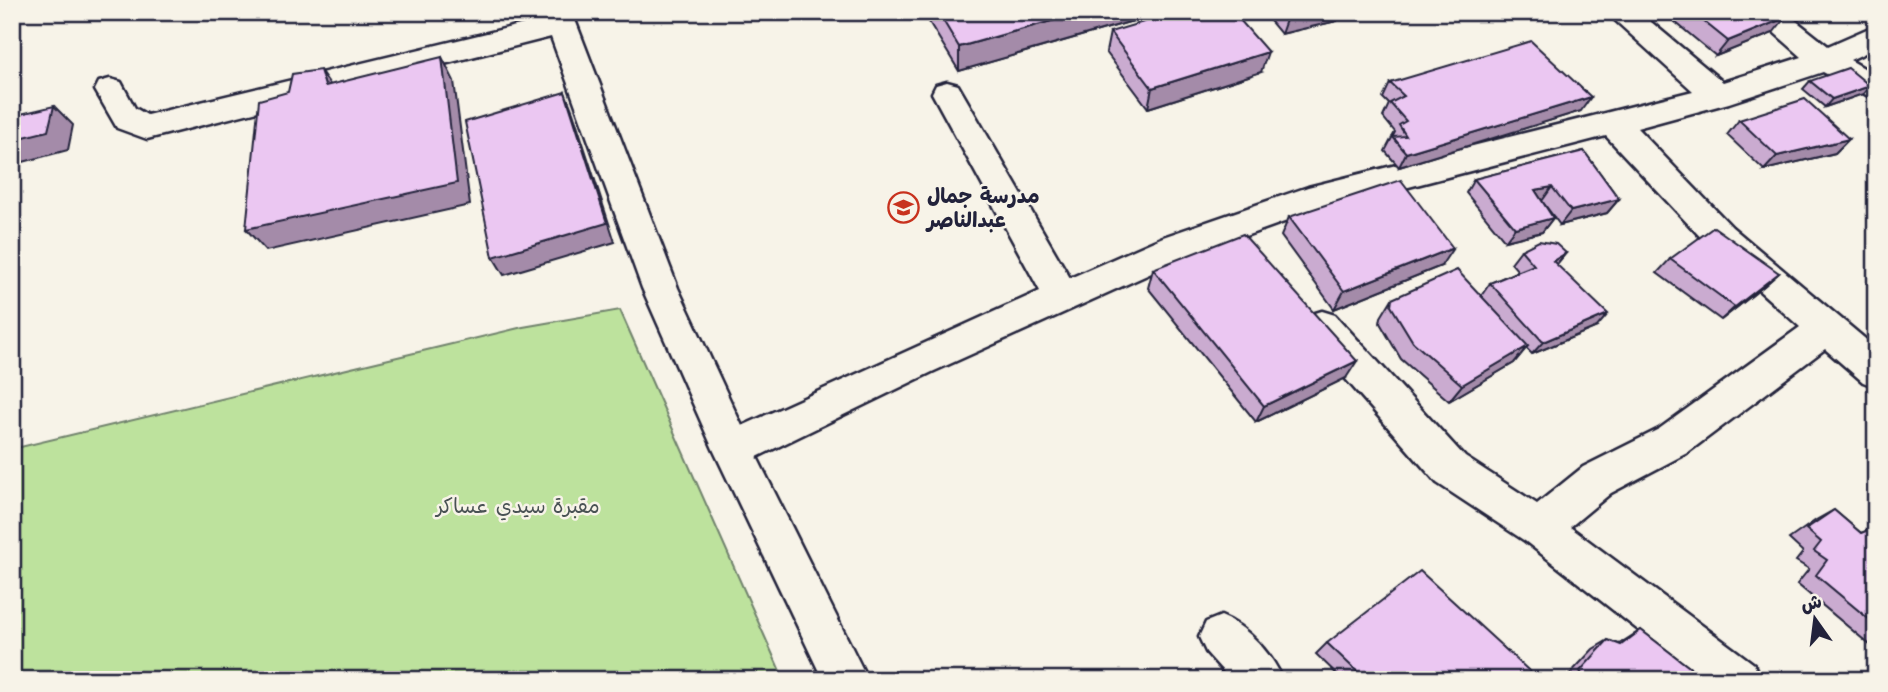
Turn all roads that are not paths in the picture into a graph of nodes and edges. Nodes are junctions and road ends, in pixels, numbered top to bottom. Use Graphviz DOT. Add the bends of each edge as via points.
graph roads {
  1 [pos="1620,12"];
  2 [pos="1765,12"];
  3 [pos="558,18"];
  4 [pos="1876,35"];
  5 [pos="1826,60"];
  6 [pos="1876,89"];
  7 [pos="110,90"];
  8 [pos="947,93"];
  9 [pos="1718,95"];
  10 [pos="1613,123"];
  11 [pos="1232,227"];
  12 [pos="1259,257"];
  13 [pos="1062,296"];
  14 [pos="1296,298"];
  15 [pos="1825,329"];
  16 [pos="1876,371"];
  17 [pos="733,449"];
  18 [pos="1539,528"];
  19 [pos="1221,636"];
  20 [pos="846,680"];
  21 [pos="1261,680"];
  22 [pos="1738,680"];
  1 -- 9 [label="street"];
  2 -- 5 [label="street"];
  3 -- 7 [label="street" via="148,127 127,122"];
  3 -- 17 [label="street" via="660,288"];
  4 -- 5 [label="street"];
  5 -- 6 [label="street"];
  5 -- 9 [label="street"];
  8 -- 13 [label="street"];
  9 -- 10 [label="street"];
  10 -- 11 [label="street" via="1308,200"];
  10 -- 15 [label="street" via="1720,236"];
  11 -- 12 [label="street"];
  11 -- 13 [label="street"];
  13 -- 17 [label="street"];
  14 -- 18 [label="street" via="1451,470"];
  15 -- 16 [label="street"];
  15 -- 18 [label="street" via="1673,441 1597,480"];
  17 -- 20 [label="street"];
  18 -- 22 [label="street"];
  19 -- 21 [label="street"];
}
